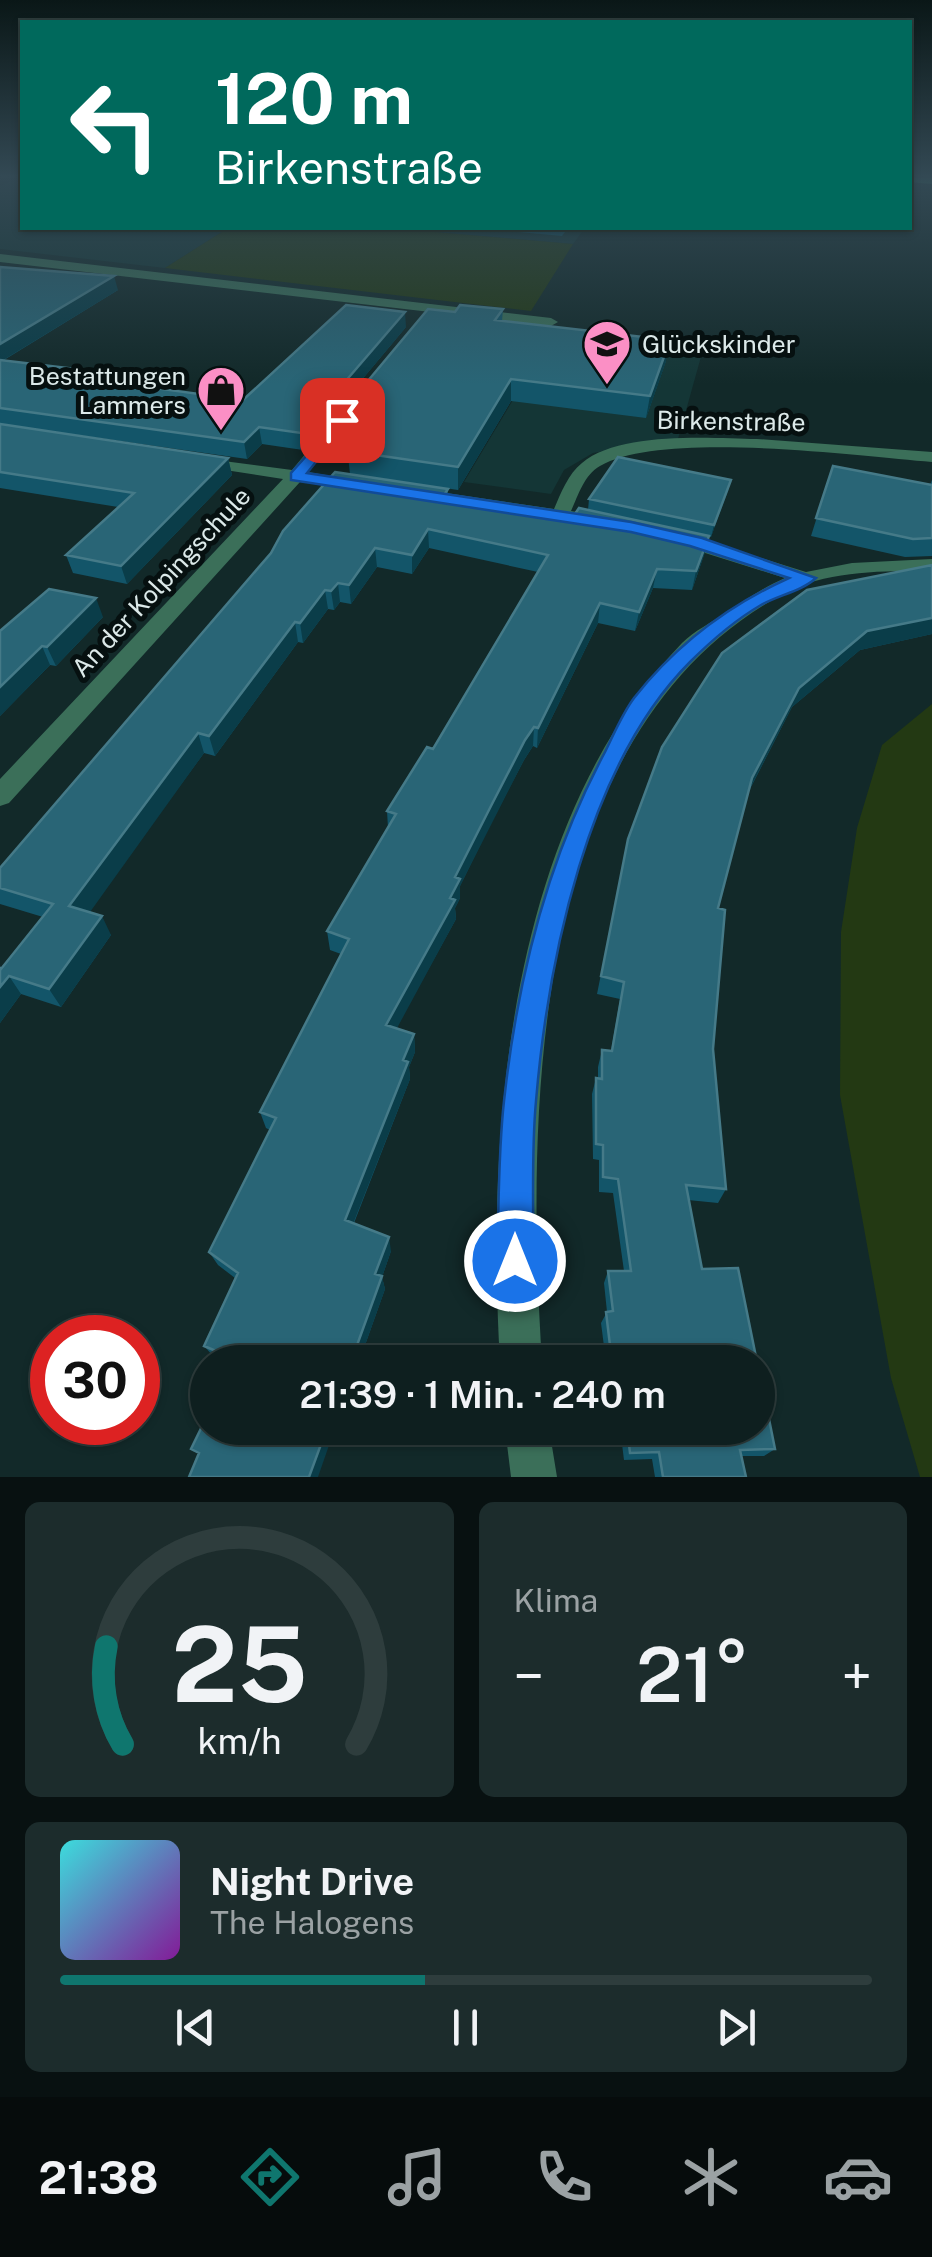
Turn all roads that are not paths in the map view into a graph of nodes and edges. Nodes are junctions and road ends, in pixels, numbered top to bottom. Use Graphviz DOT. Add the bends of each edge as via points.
graph roads {
  1 [pos="0,258"];
  2 [pos="434,308"];
  3 [pos="551,322"];
  4 [pos="421,324"];
  5 [pos="359,400"];
  6 [pos="932,457"];
  7 [pos="178,458"];
  8 [pos="296,476"];
  9 [pos="391,490"];
  10 [pos="428,495"];
  11 [pos="560,514"];
  12 [pos="631,527"];
  13 [pos="664,534"];
  14 [pos="932,565"];
  15 [pos="806,578"];
  16 [pos="0,796"];
  17 [pos="520,1345"];
  18 [pos="530,1445"];
  19 [pos="534,1477"];
  1 -- 2 [label="street"];
  2 -- 3 [label="street"];
  2 -- 4 [label="street"];
  5 -- 8 [label="street, An der Kolpingschule"];
  6 -- 11 [label="street, Birkenstraße" via="710,444 645,447 590,465"];
  7 -- 8 [label="street"];
  8 -- 9 [label="street"];
  8 -- 16 [label="street, An der Kolpingschule"];
  10 -- 11 [label="street"];
  11 -- 12 [label="street"];
  13 -- 15 [label="street"];
  14 -- 15 [label="street"];
  15 -- 17 [label="street" via="754,601 684,656 628,726 582,822 550,928 521,1084 514,1234"];
  18 -- 19 [label="street"];
}
